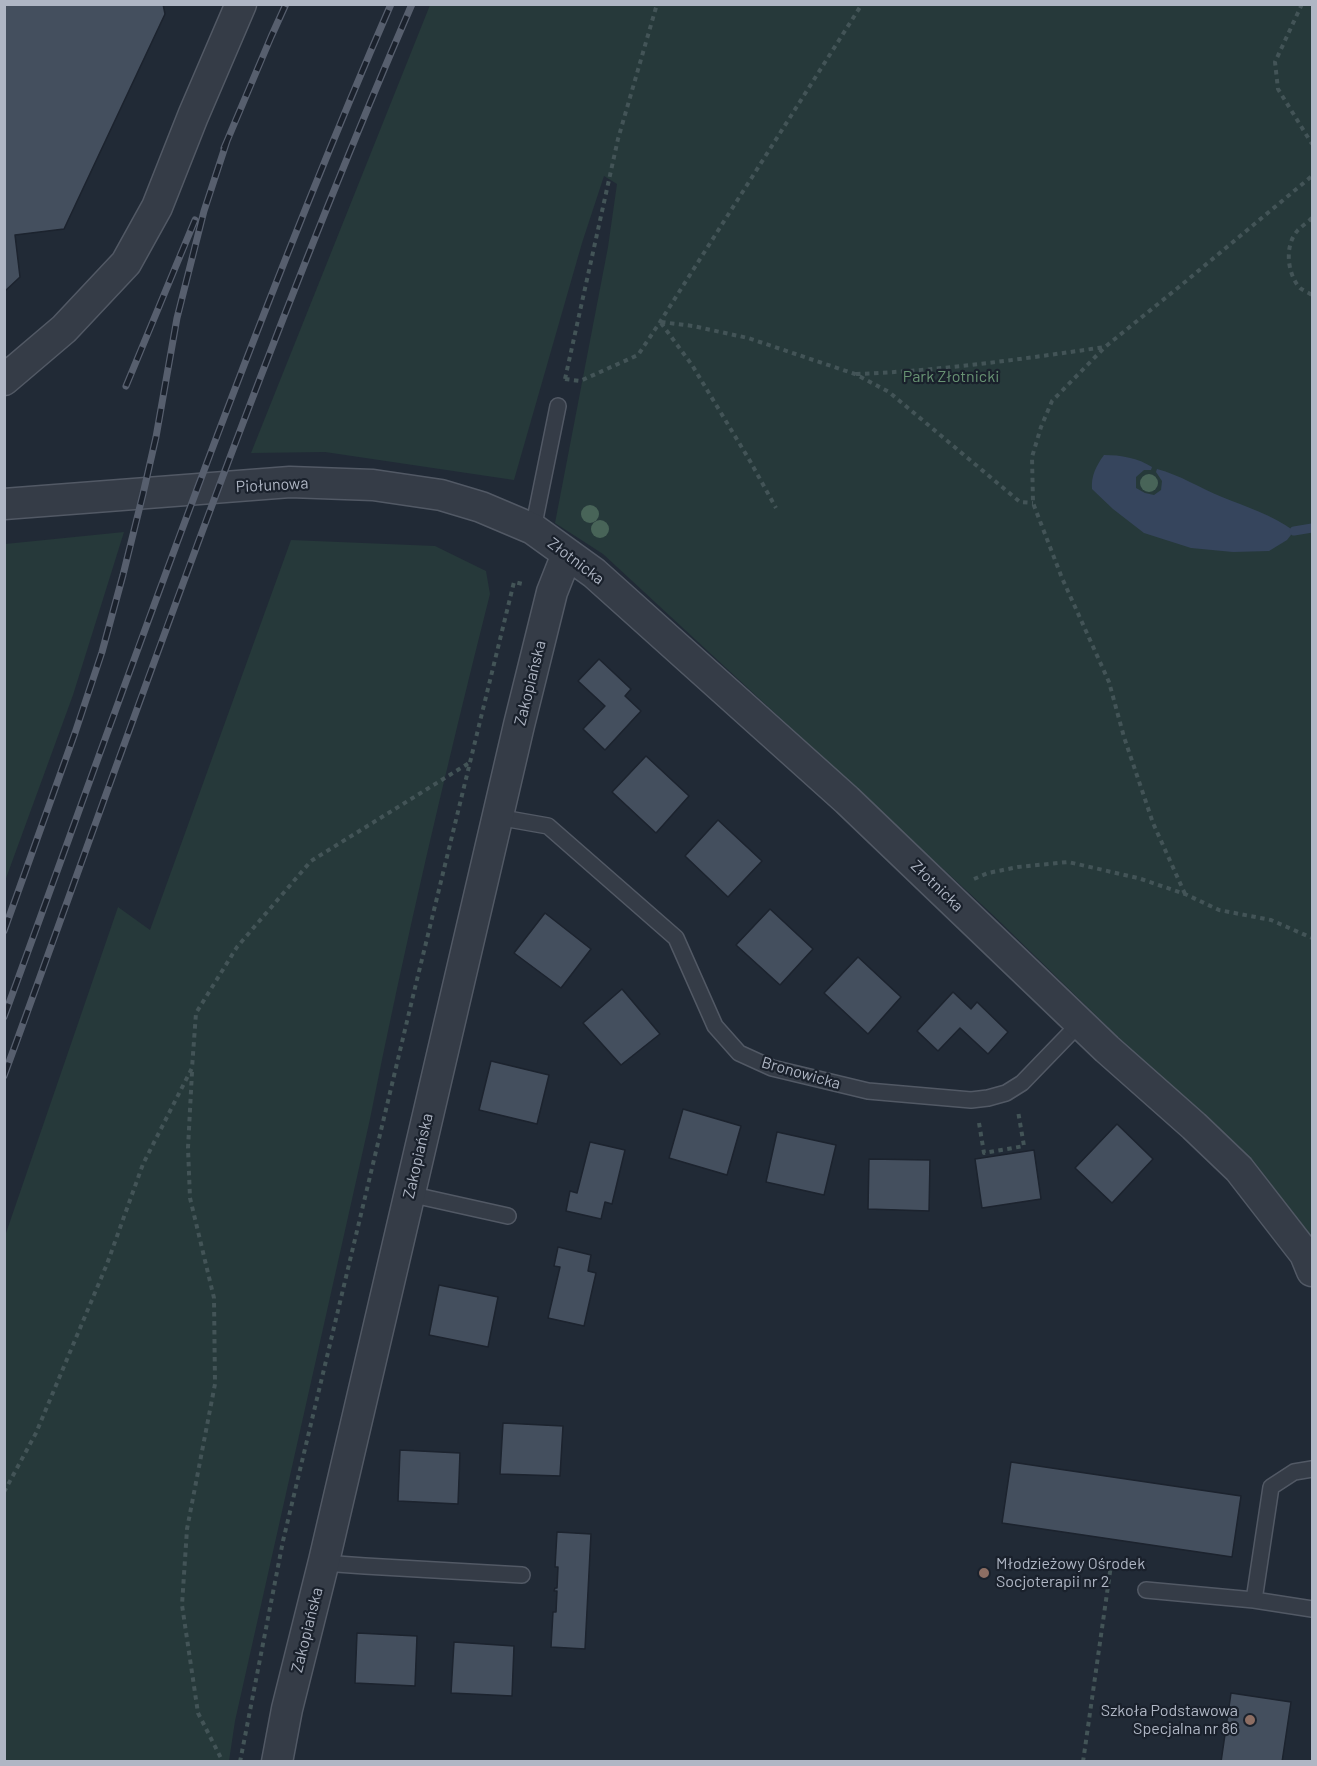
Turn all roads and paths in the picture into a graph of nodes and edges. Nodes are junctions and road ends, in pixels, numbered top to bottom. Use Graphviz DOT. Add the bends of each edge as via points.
graph roads {
  1 [pos="241,4"];
  2 [pos="657,4"];
  3 [pos="862,4"];
  4 [pos="1302,4"];
  5 [pos="1312,144"];
  6 [pos="1312,176"];
  7 [pos="1312,218"];
  8 [pos="1312,295"];
  9 [pos="660,322"];
  10 [pos="1105,346"];
  11 [pos="855,374"];
  12 [pos="565,379"];
  13 [pos="4,380"];
  14 [pos="558,406"];
  15 [pos="1033,503"];
  16 [pos="4,504"];
  17 [pos="776,508"];
  18 [pos="533,529"];
  19 [pos="567,554"];
  20 [pos="524,584"];
  21 [pos="470,763"];
  22 [pos="497,817"];
  23 [pos="1185,894"];
  24 [pos="948,897"];
  25 [pos="1312,938"];
  26 [pos="1080,1023"];
  27 [pos="192,1068"];
  28 [pos="1017,1104"];
  29 [pos="978,1116"];
  30 [pos="409,1194"];
  31 [pos="507,1216"];
  32 [pos="1312,1271"];
  33 [pos="1312,1469"];
  34 [pos="4,1492"];
  35 [pos="324,1561"];
  36 [pos="1111,1565"];
  37 [pos="522,1575"];
  38 [pos="1146,1590"];
  39 [pos="1254,1600"];
  40 [pos="1312,1609"];
  41 [pos="223,1761"];
  42 [pos="240,1761"];
  43 [pos="277,1761"];
  44 [pos="1083,1761"];
  1 -- 13 [label="street" via="157,207 126,263 64,329"];
  2 -- 12 [label="path" via="618,139"];
  3 -- 9 [label="path"];
  4 -- 5 [label="path" via="1275,62 1278,89"];
  6 -- 10 [label="path"];
  7 -- 8 [label="path" via="1293,236 1289,261 1295,280"];
  9 -- 11 [label="path" via="748,338"];
  9 -- 12 [label="path" via="638,355 580,381"];
  9 -- 17 [label="path" via="692,365"];
  10 -- 11 [label="path" via="983,364"];
  10 -- 15 [label="path" via="1052,401 1032,457"];
  11 -- 15 [label="path" via="889,392 1014,499"];
  12 -- 14 [label="path"];
  14 -- 18 [label="lane"];
  15 -- 23 [label="path" via="1109,682 1153,823"];
  16 -- 18 [label="street, Piołunowa" via="291,482 373,485 441,495"];
  18 -- 19 [label="street, Złotnicka"];
  19 -- 22 [label="street, Zakopiańska" via="552,592"];
  19 -- 24 [label="street, Złotnicka" via="594,573 761,722"];
  20 -- 21 [label="path" via="514,582"];
  21 -- 27 [label="path" via="311,861 237,947 196,1013"];
  21 -- 42 [label="path" via="283,1541"];
  22 -- 26 [label="lane, Bronowicka" via="548,826 676,938 715,1026 739,1053 772,1068 868,1091 988,1098 1022,1083"];
  22 -- 30 [label="street, Zakopiańska"];
  23 -- 24 [label="path" via="1138,878 1068,862 988,873 964,882"];
  23 -- 25 [label="path" via="1219,910 1271,920"];
  24 -- 26 [label="street, Złotnicka"];
  26 -- 32 [label="street, Złotnicka" via="1239,1169 1298,1244"];
  27 -- 34 [label="path" via="143,1164 40,1423"];
  27 -- 41 [label="path" via="190,1198 214,1298 215,1384 187,1529 182,1605 198,1713"];
  28 -- 29 [label="path" via="1024,1146 984,1153"];
  30 -- 31 [label="lane"];
  30 -- 35 [label="street, Zakopiańska"];
  33 -- 39 [label="lane" via="1294,1472 1271,1487"];
  35 -- 37 [label="lane"];
  35 -- 43 [label="street, Zakopiańska"];
  36 -- 44 [label="path"];
  38 -- 39 [label="lane"];
  39 -- 40 [label="lane"];
}
